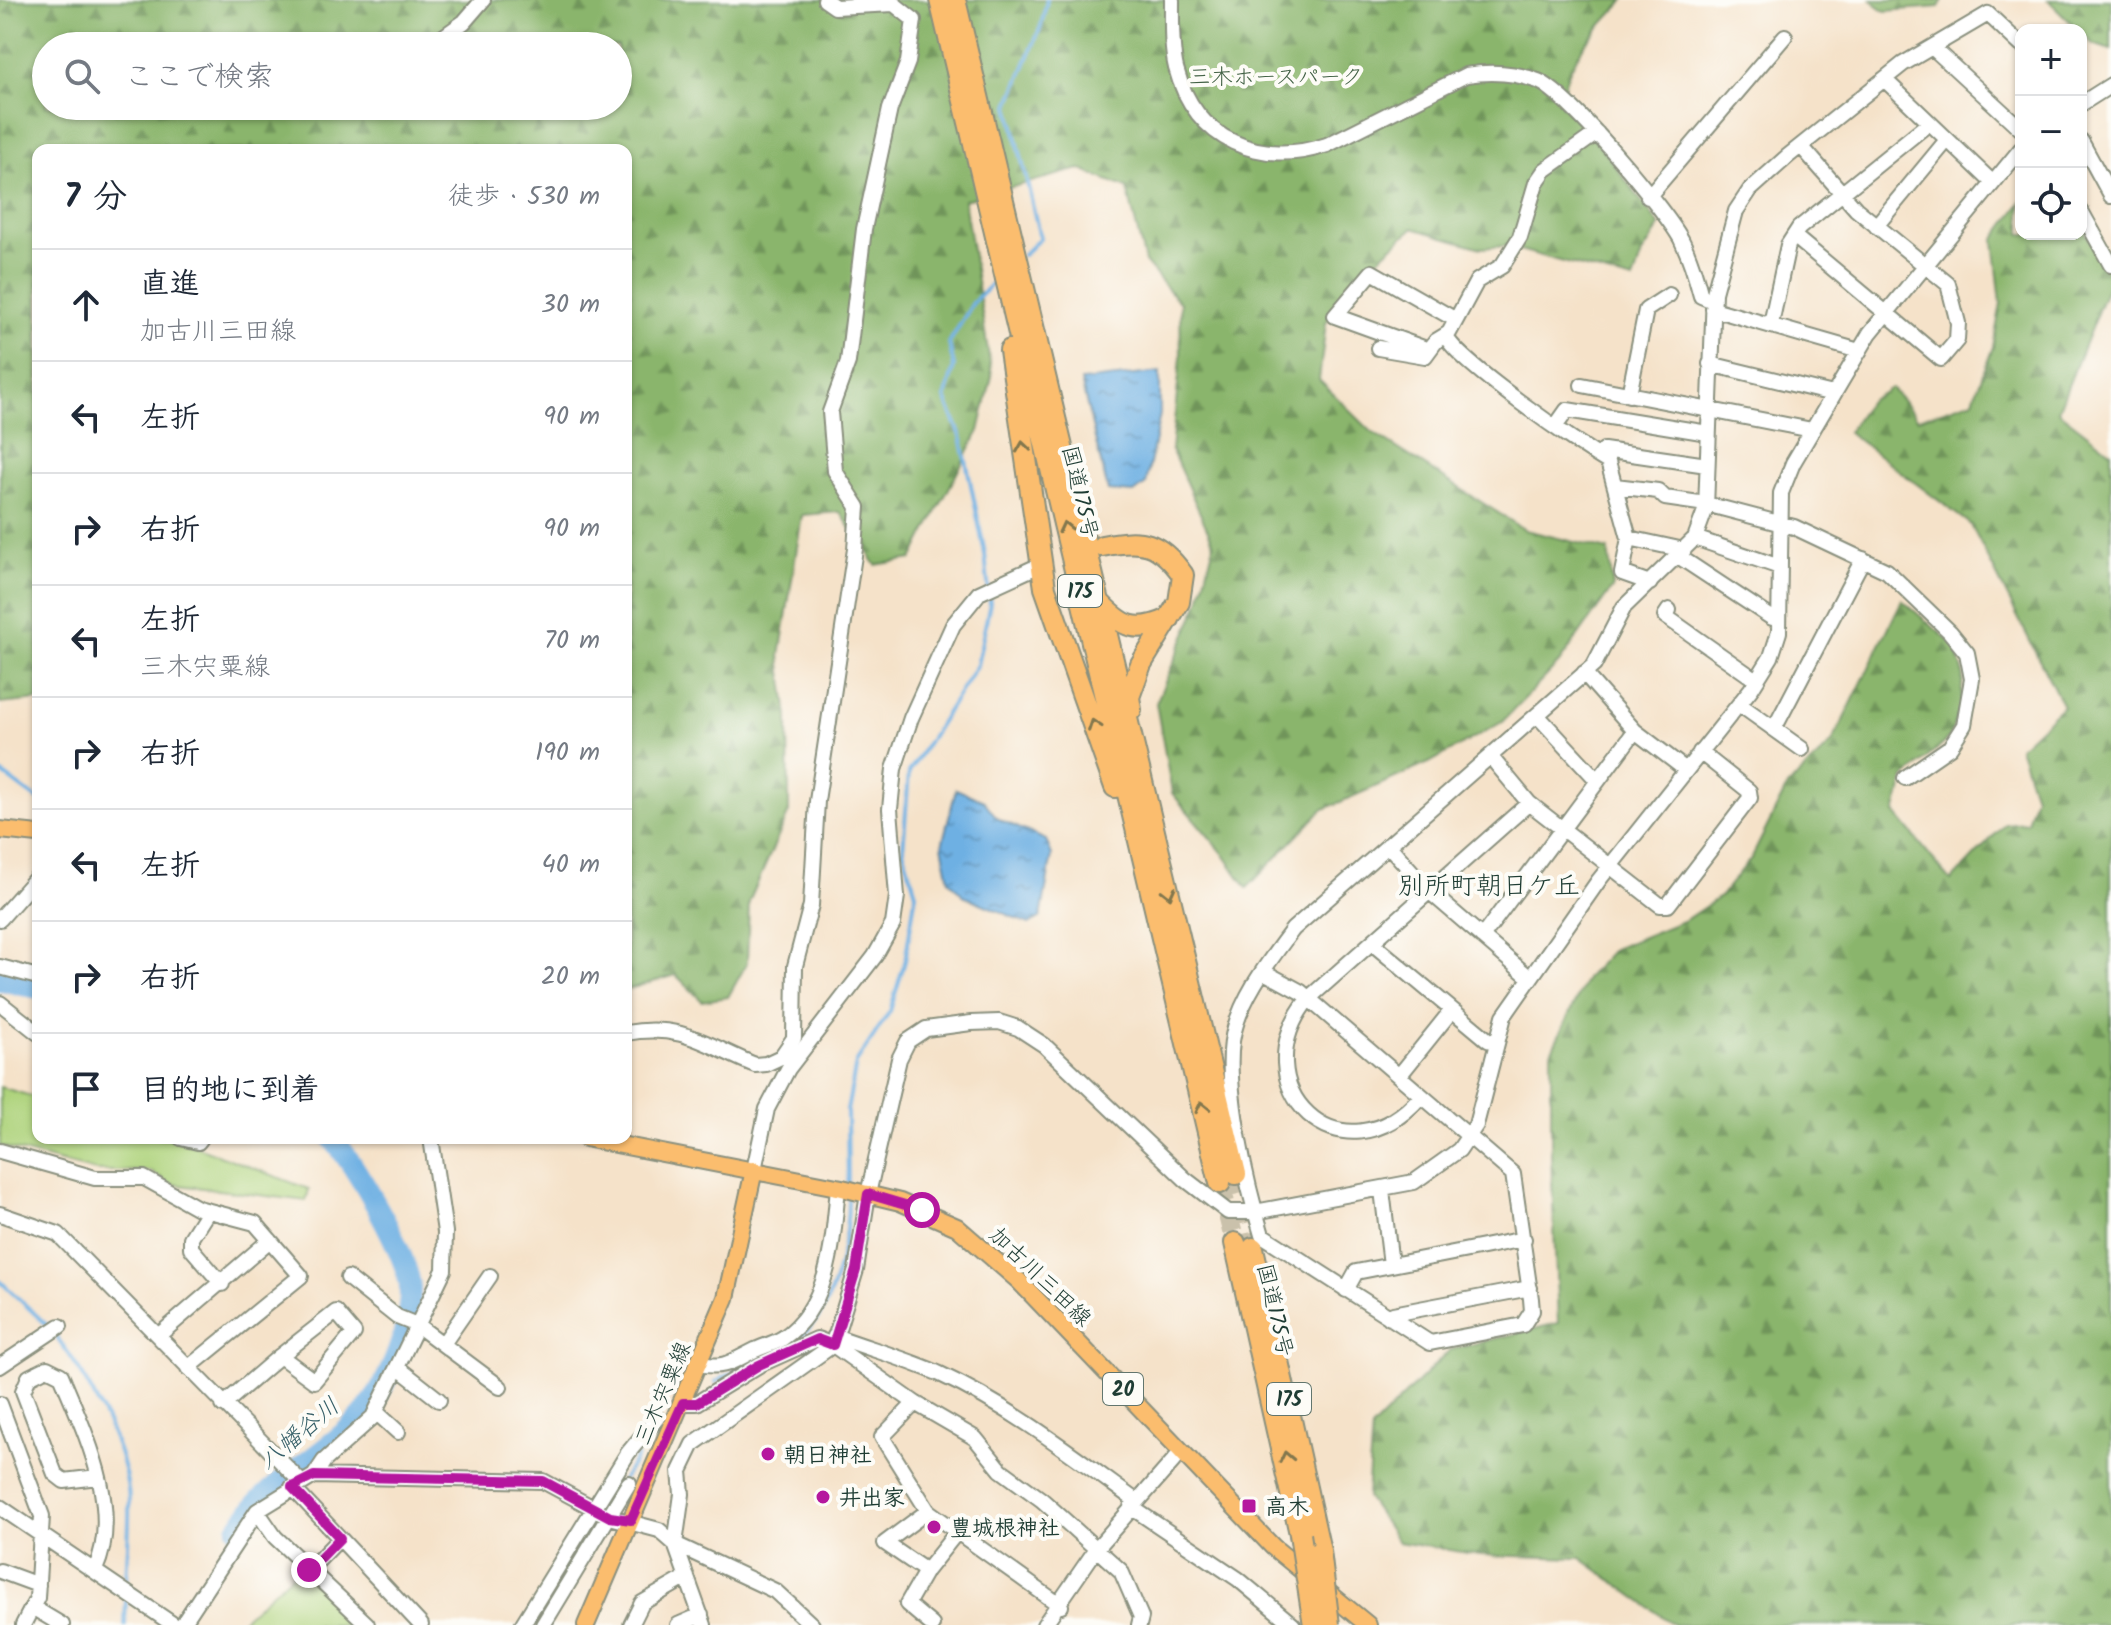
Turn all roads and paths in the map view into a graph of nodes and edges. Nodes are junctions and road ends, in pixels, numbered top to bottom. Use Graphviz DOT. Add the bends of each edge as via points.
graph roads {
  1 [pos="483,0"];
  2 [pos="825,0"];
  3 [pos="940,0"];
  4 [pos="955,0"];
  5 [pos="1172,0"];
  6 [pos="450,32"];
  7 [pos="1785,36"];
  8 [pos="2015,39"];
  9 [pos="1932,47"];
  10 [pos="1884,79"];
  11 [pos="2111,85"];
  12 [pos="2087,100"];
  13 [pos="1929,123"];
  14 [pos="2015,123"];
  15 [pos="1597,133"];
  16 [pos="1947,140"];
  17 [pos="1801,146"];
  18 [pos="2087,152"];
  19 [pos="2015,156"];
  20 [pos="1993,183"];
  21 [pos="1841,194"];
  22 [pos="2111,196"];
  23 [pos="1648,197"];
  24 [pos="2087,222"];
  25 [pos="1876,226"];
  26 [pos="1794,236"];
  27 [pos="999,259"];
  28 [pos="2111,265"];
  29 [pos="1925,266"];
  30 [pos="1669,295"];
  31 [pos="1713,305"];
  32 [pos="1885,314"];
  33 [pos="1456,320"];
  34 [pos="1771,324"];
  35 [pos="1446,336"];
  36 [pos="1378,348"];
  37 [pos="1429,350"];
  38 [pos="1859,351"];
  39 [pos="1710,364"];
  40 [pos="1582,385"];
  41 [pos="1833,394"];
  42 [pos="1629,395"];
  43 [pos="1708,411"];
  44 [pos="1555,427"];
  45 [pos="1812,430"];
  46 [pos="1708,433"];
  47 [pos="1600,457"];
  48 [pos="1707,465"];
  49 [pos="1615,486"];
  50 [pos="1706,504"];
  51 [pos="1780,525"];
  52 [pos="1629,538"];
  53 [pos="1695,538"];
  54 [pos="1102,546"];
  55 [pos="1681,553"];
  56 [pos="1060,558"];
  57 [pos="1863,559"];
  58 [pos="1040,565"];
  59 [pos="1780,567"];
  60 [pos="1650,583"];
  61 [pos="1100,603"];
  62 [pos="1669,610"];
  63 [pos="1779,618"];
  64 [pos="1169,619"];
  65 [pos="1584,673"];
  66 [pos="1756,680"];
  67 [pos="1739,704"];
  68 [pos="1537,715"];
  69 [pos="1774,729"];
  70 [pos="1635,731"];
  71 [pos="1802,749"];
  72 [pos="1700,752"];
  73 [pos="1490,756"];
  74 [pos="1686,770"];
  75 [pos="1905,778"];
  76 [pos="1598,781"];
  77 [pos="1140,782"];
  78 [pos="1529,803"];
  79 [pos="1562,828"];
  80 [pos="0,830"];
  81 [pos="32,833"];
  82 [pos="1388,845"];
  83 [pos="1141,849"];
  84 [pos="1610,866"];
  85 [pos="32,883"];
  86 [pos="1430,892"];
  87 [pos="0,919"];
  88 [pos="1482,937"];
  89 [pos="1372,943"];
  90 [pos="0,967"];
  91 [pos="1264,972"];
  92 [pos="32,975"];
  93 [pos="1530,978"];
  94 [pos="1309,998"];
  95 [pos="0,1003"];
  96 [pos="1452,1010"];
  97 [pos="795,1021"];
  98 [pos="32,1028"];
  99 [pos="632,1032"];
  100 [pos="815,1032"];
  101 [pos="1497,1043"];
  102 [pos="1399,1076"];
  103 [pos="1421,1096"];
  104 [pos="1468,1136"];
  105 [pos="432,1144"];
  106 [pos="617,1144"];
  107 [pos="0,1151"];
  108 [pos="754,1170"];
  109 [pos="851,1190"];
  110 [pos="1382,1190"];
  111 [pos="208,1211"];
  112 [pos="1255,1212"];
  113 [pos="0,1214"];
  114 [pos="1524,1239"];
  115 [pos="270,1240"];
  116 [pos="1391,1265"];
  117 [pos="490,1276"];
  118 [pos="348,1278"];
  119 [pos="222,1284"];
  120 [pos="1530,1288"];
  121 [pos="1346,1290"];
  122 [pos="1390,1318"];
  123 [pos="417,1325"];
  124 [pos="60,1326"];
  125 [pos="158,1336"];
  126 [pos="834,1341"];
  127 [pos="443,1344"];
  128 [pos="31,1347"];
  129 [pos="280,1356"];
  130 [pos="698,1364"];
  131 [pos="0,1366"];
  132 [pos="397,1367"];
  133 [pos="188,1368"];
  134 [pos="43,1370"];
  135 [pos="500,1387"];
  136 [pos="439,1400"];
  137 [pos="683,1403"];
  138 [pos="915,1403"];
  139 [pos="0,1404"];
  140 [pos="223,1405"];
  141 [pos="376,1412"];
  142 [pos="657,1418"];
  143 [pos="398,1432"];
  144 [pos="1182,1451"];
  145 [pos="98,1477"];
  146 [pos="302,1481"];
  147 [pos="629,1483"];
  148 [pos="1133,1504"];
  149 [pos="0,1507"];
  150 [pos="594,1509"];
  151 [pos="257,1511"];
  152 [pos="928,1511"];
  153 [pos="610,1517"];
  154 [pos="631,1520"];
  155 [pos="957,1532"];
  156 [pos="40,1534"];
  157 [pos="340,1538"];
  158 [pos="675,1544"];
  159 [pos="1097,1548"];
  160 [pos="95,1570"];
  161 [pos="309,1570"];
  162 [pos="0,1571"];
  163 [pos="926,1571"];
  164 [pos="687,1577"];
  165 [pos="38,1585"];
  166 [pos="1061,1606"];
  167 [pos="32,1607"];
  168 [pos="702,1620"];
  169 [pos="1320,1620"];
  170 [pos="174,1624"];
  171 [pos="367,1624"];
  172 [pos="23,1625"];
  173 [pos="62,1625"];
  174 [pos="421,1625"];
  175 [pos="522,1625"];
  176 [pos="543,1625"];
  177 [pos="586,1625"];
  178 [pos="631,1625"];
  179 [pos="678,1625"];
  180 [pos="812,1625"];
  181 [pos="932,1625"];
  182 [pos="1044,1625"];
  183 [pos="1139,1625"];
  184 [pos="1293,1625"];
  185 [pos="1306,1625"];
  186 [pos="1368,1625"];
  1 -- 6 [label="street"];
  2 -- 97 [label="street" via="835,7 894,4 914,20 864,229 848,362 830,412 835,471 858,507 817,801 811,905 795,966"];
  3 -- 27 [label="highway, 国道175号 / 175"];
  4 -- 61 [label="highway, 国道175号 / 175"];
  5 -- 15 [label="street" via="1176,68 1185,90 1203,119 1245,149 1273,155 1315,149 1438,86 1491,71 1539,82 1557,92"];
  7 -- 23 [label="street"];
  8 -- 9 [label="street" via="1988,14"];
  9 -- 10 [label="street"];
  9 -- 14 [label="street"];
  10 -- 13 [label="street"];
  10 -- 17 [label="street"];
  11 -- 12 [label="street"];
  13 -- 16 [label="street"];
  13 -- 21 [label="street"];
  15 -- 23 [label="street"];
  15 -- 33 [label="street" via="1545,170 1520,237 1502,266 1477,281"];
  16 -- 20 [label="street"];
  16 -- 25 [label="street"];
  17 -- 21 [label="street"];
  17 -- 31 [label="street" via="1750,190 1736,211"];
  18 -- 22 [label="street"];
  19 -- 20 [label="street"];
  20 -- 29 [label="street"];
  21 -- 25 [label="street"];
  21 -- 26 [label="street"];
  23 -- 31 [label="street" via="1680,237 1701,296"];
  24 -- 28 [label="street"];
  25 -- 29 [label="street"];
  26 -- 32 [label="street"];
  26 -- 34 [label="street"];
  58 -- 27 [label="highway, one-way"];
  83 -- 27 [label="highway, 国道175号 / 175, one-way"];
  29 -- 32 [label="street"];
  29 -- 32 [label="street" via="1948,284 1957,340 1941,359"];
  30 -- 42 [label="street" via="1646,310"];
  31 -- 34 [label="street"];
  31 -- 39 [label="street"];
  32 -- 38 [label="street"];
  33 -- 35 [label="street"];
  33 -- 37 [label="street" via="1372,272 1335,316"];
  34 -- 38 [label="street"];
  35 -- 37 [label="street"];
  35 -- 44 [label="street"];
  36 -- 37 [label="street" via="1425,356"];
  38 -- 41 [label="street"];
  39 -- 41 [label="street"];
  39 -- 43 [label="street"];
  40 -- 42 [label="street"];
  41 -- 45 [label="street"];
  42 -- 43 [label="street"];
  43 -- 45 [label="street"];
  43 -- 46 [label="street"];
  44 -- 46 [label="street" via="1567,410"];
  44 -- 47 [label="street"];
  45 -- 51 [label="street" via="1781,493"];
  46 -- 48 [label="street"];
  47 -- 48 [label="street" via="1604,450"];
  47 -- 49 [label="street" via="1608,462"];
  48 -- 50 [label="street"];
  49 -- 50 [label="street"];
  49 -- 52 [label="street"];
  50 -- 51 [label="street"];
  50 -- 53 [label="street"];
  51 -- 57 [label="street"];
  51 -- 59 [label="street"];
  52 -- 55 [label="street"];
  52 -- 60 [label="street" via="1622,573"];
  53 -- 55 [label="street"];
  53 -- 59 [label="street"];
  54 -- 64 [label="highway" via="1150,543 1170,558 1183,575 1179,602"];
  55 -- 60 [label="street"];
  55 -- 63 [label="street"];
  56 -- 58 [label="highway"];
  57 -- 69 [label="street"];
  57 -- 75 [label="street" via="1887,571 1950,632 1967,653 1972,679 1964,725 1950,747"];
  83 -- 58 [label="highway, one-way" via="1125,822"];
  58 -- 100 [label="street" via="979,593 953,625 894,769 893,924 875,956"];
  59 -- 63 [label="street"];
  60 -- 65 [label="street" via="1624,607 1594,665"];
  61 -- 64 [label="highway" via="1119,623 1133,627"];
  61 -- 77 [label="highway, 国道175号 / 175"];
  62 -- 66 [label="street" via="1665,616"];
  63 -- 66 [label="street" via="1771,657"];
  64 -- 77 [label="highway" via="1153,639 1129,697"];
  65 -- 68 [label="street"];
  65 -- 70 [label="street"];
  66 -- 67 [label="street"];
  67 -- 69 [label="street"];
  67 -- 72 [label="street"];
  68 -- 73 [label="street"];
  68 -- 76 [label="street"];
  69 -- 71 [label="street"];
  70 -- 74 [label="street"];
  70 -- 76 [label="street"];
  72 -- 74 [label="street"];
  72 -- 84 [label="street" via="1749,791 1750,798 1668,905 1660,905"];
  73 -- 78 [label="street"];
  73 -- 82 [label="street"];
  74 -- 84 [label="street"];
  76 -- 79 [label="street"];
  77 -- 83 [label="highway, 国道175号 / 175, one-way" via="1228,1179"];
  78 -- 79 [label="street"];
  78 -- 86 [label="street"];
  79 -- 84 [label="street"];
  79 -- 88 [label="street"];
  80 -- 81 [label="main road"];
  82 -- 86 [label="street"];
  82 -- 91 [label="street" via="1293,929"];
  84 -- 93 [label="street"];
  85 -- 87 [label="street"];
  86 -- 88 [label="street"];
  86 -- 89 [label="street"];
  88 -- 93 [label="street"];
  89 -- 94 [label="street"];
  89 -- 96 [label="street"];
  90 -- 92 [label="street"];
  91 -- 94 [label="street"];
  91 -- 112 [label="street" via="1240,1014 1232,1042 1232,1077"];
  93 -- 101 [label="street" via="1504,1016"];
  94 -- 102 [label="street"];
  94 -- 103 [label="street" via="1285,1040 1288,1083 1302,1108 1332,1131 1346,1132 1396,1121"];
  95 -- 98 [label="street"];
  96 -- 101 [label="street"];
  96 -- 102 [label="street"];
  97 -- 99 [label="street" via="792,1043 781,1057 755,1065 690,1035 666,1029"];
  97 -- 100 [label="street"];
  100 -- 108 [label="street" via="767,1109"];
  101 -- 104 [label="street" via="1482,1108"];
  102 -- 103 [label="street"];
  103 -- 104 [label="street"];
  104 -- 110 [label="street" via="1459,1150 1426,1175"];
  104 -- 114 [label="street" via="1516,1178"];
  105 -- 123 [label="street" via="445,1232 444,1270"];
  106 -- 108 [label="main road, 加古川三田線 / 20"];
  107 -- 111 [label="street" via="95,1178 144,1178"];
  108 -- 109 [label="main road, 加古川三田線 / 20"];
  108 -- 130 [label="main road, 三木宍粟線" via="726,1298"];
  109 -- 112 [label="street" via="908,1041 926,1029 999,1022 1044,1045 1185,1179 1228,1212"];
  109 -- 126 [label="street" via="856,1270"];
  109 -- 130 [label="street" via="818,1295 806,1314 784,1337 720,1368"];
  109 -- 144 [label="main road, 加古川三田線 / 20" via="922,1210 957,1227 992,1254"];
  110 -- 112 [label="street"];
  110 -- 116 [label="street"];
  111 -- 115 [label="street" via="255,1223"];
  111 -- 119 [label="street" via="191,1238 191,1248"];
  112 -- 121 [label="street" via="1262,1235"];
  113 -- 125 [label="street" via="58,1234"];
  114 -- 116 [label="street"];
  114 -- 120 [label="street"];
  115 -- 119 [label="street"];
  115 -- 133 [label="street" via="301,1276"];
  116 -- 121 [label="street" via="1356,1272"];
  117 -- 127 [label="street"];
  118 -- 123 [label="street" via="397,1317"];
  119 -- 125 [label="street"];
  120 -- 122 [label="street"];
  120 -- 122 [label="street" via="1532,1311 1523,1325 1430,1343"];
  121 -- 122 [label="street"];
  123 -- 127 [label="street"];
  123 -- 132 [label="street"];
  124 -- 128 [label="street"];
  125 -- 133 [label="street"];
  126 -- 137 [label="street" via="817,1339 759,1365 697,1403"];
  126 -- 138 [label="street"];
  126 -- 148 [label="street" via="939,1374 986,1399 1053,1439"];
  126 -- 158 [label="street" via="693,1444 680,1471"];
  127 -- 135 [label="street"];
  128 -- 131 [label="street"];
  128 -- 134 [label="street"];
  129 -- 129 [label="street" via="336,1312 354,1333 314,1381"];
  129 -- 140 [label="street"];
  130 -- 137 [label="main road, 三木宍粟線"];
  132 -- 136 [label="street"];
  132 -- 141 [label="street"];
  133 -- 140 [label="street"];
  134 -- 145 [label="street" via="61,1375"];
  134 -- 145 [label="street" via="29,1377 23,1391 55,1474 64,1481"];
  137 -- 154 [label="main road, 三木宍粟線"];
  138 -- 152 [label="street" via="882,1437"];
  138 -- 159 [label="street" via="975,1438 1001,1470"];
  139 -- 156 [label="street" via="42,1516"];
  140 -- 146 [label="street"];
  141 -- 143 [label="street"];
  141 -- 146 [label="street"];
  142 -- 150 [label="street"];
  144 -- 148 [label="street"];
  144 -- 186 [label="main road, 加古川三田線 / 20" via="1273,1547"];
  145 -- 160 [label="street" via="104,1550"];
  146 -- 150 [label="street" via="543,1481"];
  146 -- 151 [label="street"];
  146 -- 157 [label="street"];
  147 -- 153 [label="street"];
  148 -- 159 [label="street"];
  148 -- 184 [label="street"];
  149 -- 156 [label="street"];
  150 -- 153 [label="street"];
  150 -- 175 [label="street"];
  151 -- 161 [label="street"];
  151 -- 170 [label="street"];
  152 -- 155 [label="street"];
  152 -- 163 [label="street" via="885,1543"];
  153 -- 154 [label="street"];
  153 -- 176 [label="street"];
  154 -- 158 [label="street" via="659,1530"];
  154 -- 177 [label="main road, 三木宍粟線"];
  155 -- 163 [label="street"];
  155 -- 166 [label="street"];
  156 -- 160 [label="street"];
  156 -- 165 [label="street"];
  157 -- 161 [label="street"];
  157 -- 174 [label="street"];
  158 -- 164 [label="street"];
  158 -- 180 [label="street" via="775,1591"];
  159 -- 166 [label="street"];
  159 -- 183 [label="street" via="1121,1571 1141,1617"];
  160 -- 170 [label="street"];
  161 -- 171 [label="street"];
  162 -- 165 [label="street"];
  163 -- 181 [label="street" via="907,1604"];
  164 -- 168 [label="street"];
  164 -- 178 [label="street" via="642,1603"];
  165 -- 167 [label="street"];
  166 -- 182 [label="street"];
  167 -- 172 [label="street"];
  167 -- 173 [label="street"];
  168 -- 179 [label="street"];
  169 -- 169 [label="highway, 国道175号 / 175, one-way, bridge" via="1300,1534 1244,1245 1320,1551"];
  169 -- 185 [label="street"];
}
